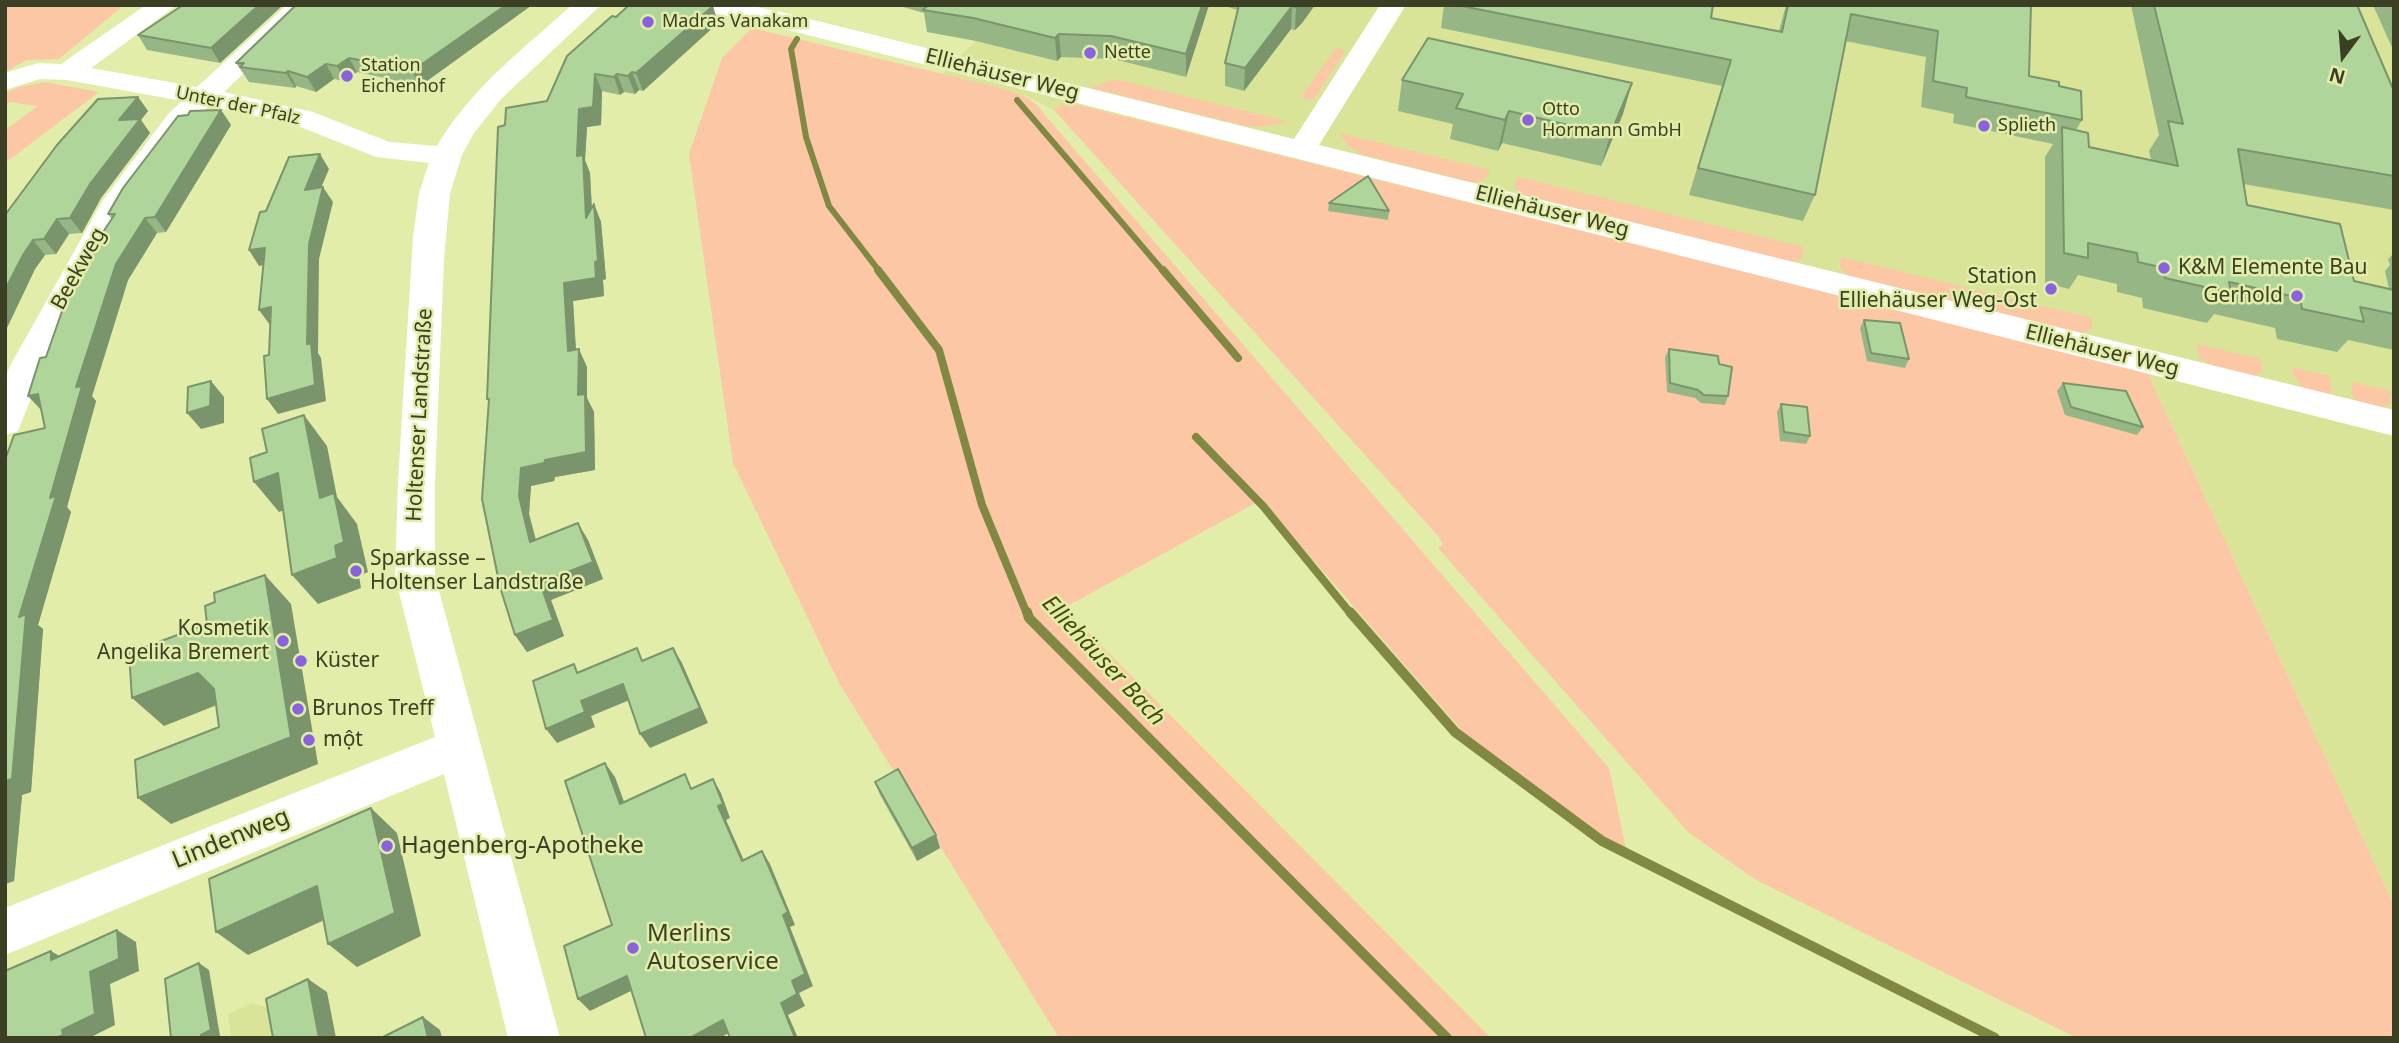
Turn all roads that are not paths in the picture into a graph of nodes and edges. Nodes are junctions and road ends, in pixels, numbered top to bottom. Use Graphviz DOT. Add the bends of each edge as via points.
graph roads {
  1 [pos="164,5"];
  2 [pos="302,5"];
  3 [pos="588,5"];
  4 [pos="709,5"];
  5 [pos="1393,5"];
  6 [pos="777,11"];
  7 [pos="67,72"];
  8 [pos="5,82"];
  9 [pos="203,98"];
  10 [pos="1302,149"];
  11 [pos="447,156"];
  12 [pos="5,422"];
  13 [pos="2394,423"];
  14 [pos="458,748"];
  15 [pos="5,932"];
  16 [pos="534,1038"];
  1 -- 7 [label="street"];
  2 -- 9 [label="street, Beekweg"];
  3 -- 11 [label="street, Holtenser Landstraße" via="495,89"];
  4 -- 6 [label="street, Elliehäuser Weg"];
  5 -- 10 [label="street"];
  6 -- 10 [label="street, Elliehäuser Weg"];
  7 -- 8 [label="street, Unter der Pfalz" via="38,71"];
  7 -- 9 [label="street, Unter der Pfalz"];
  9 -- 11 [label="street, Unter der Pfalz" via="303,118 386,151"];
  9 -- 12 [label="street, Beekweg" via="179,119 118,200 27,366"];
  10 -- 13 [label="street, Elliehäuser Weg"];
  11 -- 14 [label="street, Holtenser Landstraße" via="438,180 431,230 414,514 415,576"];
  14 -- 15 [label="street, Lindenweg"];
  14 -- 16 [label="street, Holtenser Landstraße"];
}
